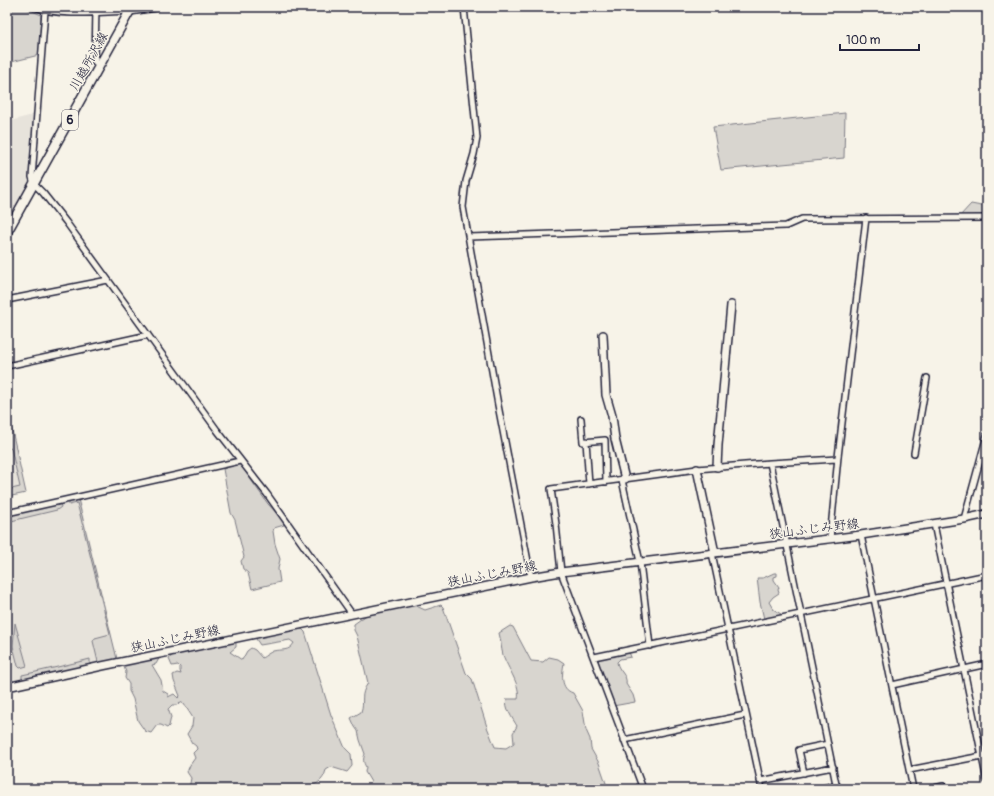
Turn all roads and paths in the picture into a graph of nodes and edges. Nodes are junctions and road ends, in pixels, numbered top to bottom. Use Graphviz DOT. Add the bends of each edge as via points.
graph roads {
  1 [pos="35,7"];
  2 [pos="156,7"];
  3 [pos="464,7"];
  4 [pos="131,9"];
  5 [pos="96,10"];
  6 [pos="45,11"];
  7 [pos="100,65"];
  8 [pos="34,184"];
  9 [pos="866,218"];
  10 [pos="987,218"];
  11 [pos="7,232"];
  12 [pos="469,237"];
  13 [pos="108,280"];
  14 [pos="7,300"];
  15 [pos="731,305"];
  16 [pos="148,335"];
  17 [pos="603,335"];
  18 [pos="7,366"];
  19 [pos="927,378"];
  20 [pos="582,419"];
  21 [pos="987,435"];
  22 [pos="615,439"];
  23 [pos="605,440"];
  24 [pos="586,441"];
  25 [pos="914,453"];
  26 [pos="838,459"];
  27 [pos="240,461"];
  28 [pos="770,463"];
  29 [pos="718,467"];
  30 [pos="697,470"];
  31 [pos="623,480"];
  32 [pos="606,482"];
  33 [pos="589,484"];
  34 [pos="7,513"];
  35 [pos="987,514"];
  36 [pos="964,519"];
  37 [pos="934,524"];
  38 [pos="861,535"];
  39 [pos="830,539"];
  40 [pos="787,544"];
  41 [pos="714,553"];
  42 [pos="640,562"];
  43 [pos="561,572"];
  44 [pos="987,575"];
  45 [pos="531,577"];
  46 [pos="946,583"];
  47 [pos="874,599"];
  48 [pos="352,614"];
  49 [pos="801,614"];
  50 [pos="728,630"];
  51 [pos="650,646"];
  52 [pos="594,657"];
  53 [pos="987,664"];
  54 [pos="964,669"];
  55 [pos="892,685"];
  56 [pos="7,687"];
  57 [pos="745,715"];
  58 [pos="624,740"];
  59 [pos="828,744"];
  60 [pos="984,756"];
  61 [pos="833,767"];
  62 [pos="909,770"];
  63 [pos="804,773"];
  64 [pos="760,781"];
  65 [pos="987,781"];
  66 [pos="837,787"];
  67 [pos="643,789"];
  68 [pos="762,789"];
  69 [pos="819,789"];
  70 [pos="913,789"];
  71 [pos="930,789"];
  72 [pos="943,789"];
  1 -- 6 [label="street"];
  2 -- 4 [label="main road"];
  3 -- 12 [label="street" via="477,127 476,146 466,181 463,207"];
  4 -- 5 [label="street"];
  4 -- 7 [label="main road, 川越所沢線 / 6"];
  5 -- 6 [label="street"];
  5 -- 7 [label="street" via="95,62"];
  6 -- 8 [label="street" via="32,177"];
  7 -- 8 [label="main road, 川越所沢線 / 6"];
  8 -- 11 [label="main road, 川越所沢線 / 6"];
  8 -- 13 [label="street" via="66,222"];
  9 -- 10 [label="street"];
  9 -- 12 [label="street" via="802,219 786,226"];
  9 -- 26 [label="street"];
  12 -- 45 [label="street"];
  13 -- 14 [label="street"];
  13 -- 16 [label="street"];
  15 -- 29 [label="main road"];
  16 -- 18 [label="street"];
  16 -- 27 [label="street"];
  17 -- 22 [label="main road" via="606,395"];
  19 -- 25 [label="street"];
  20 -- 24 [label="street" via="583,442"];
  21 -- 36 [label="street"];
  22 -- 23 [label="street"];
  22 -- 31 [label="main road"];
  23 -- 24 [label="street"];
  23 -- 32 [label="street"];
  24 -- 33 [label="street"];
  26 -- 28 [label="street"];
  26 -- 39 [label="street"];
  27 -- 34 [label="street"];
  27 -- 48 [label="street" via="267,494"];
  28 -- 29 [label="street"];
  28 -- 40 [label="street"];
  29 -- 30 [label="street"];
  30 -- 31 [label="street"];
  30 -- 41 [label="main road"];
  31 -- 32 [label="street"];
  31 -- 42 [label="street"];
  32 -- 33 [label="street"];
  33 -- 43 [label="street" via="551,489"];
  35 -- 36 [label="main road, 狭山ふじみ野線"];
  36 -- 37 [label="main road, 狭山ふじみ野線"];
  37 -- 38 [label="main road, 狭山ふじみ野線"];
  37 -- 46 [label="street"];
  38 -- 39 [label="main road, 狭山ふじみ野線"];
  38 -- 47 [label="street"];
  39 -- 40 [label="main road, 狭山ふじみ野線"];
  40 -- 41 [label="main road, 狭山ふじみ野線"];
  40 -- 49 [label="street"];
  41 -- 42 [label="main road, 狭山ふじみ野線"];
  41 -- 50 [label="street"];
  42 -- 43 [label="main road, 狭山ふじみ野線"];
  42 -- 51 [label="street"];
  43 -- 45 [label="main road, 狭山ふじみ野線"];
  43 -- 52 [label="street"];
  44 -- 46 [label="street"];
  45 -- 48 [label="main road, 狭山ふじみ野線"];
  46 -- 47 [label="street"];
  46 -- 54 [label="street"];
  47 -- 49 [label="street"];
  47 -- 55 [label="street"];
  48 -- 56 [label="main road, 狭山ふじみ野線"];
  49 -- 50 [label="street"];
  49 -- 59 [label="street"];
  50 -- 51 [label="street"];
  50 -- 57 [label="street"];
  51 -- 52 [label="street"];
  52 -- 58 [label="street"];
  53 -- 54 [label="street"];
  54 -- 55 [label="street"];
  54 -- 60 [label="street"];
  55 -- 62 [label="street"];
  57 -- 58 [label="street"];
  57 -- 64 [label="street"];
  58 -- 67 [label="street"];
  59 -- 61 [label="street"];
  59 -- 63 [label="street" via="799,750"];
  60 -- 62 [label="street"];
  60 -- 65 [label="street"];
  61 -- 63 [label="street"];
  61 -- 66 [label="street"];
  62 -- 70 [label="street"];
  63 -- 64 [label="street"];
  64 -- 68 [label="street"];
  66 -- 69 [label="street"];
  71 -- 72 [label="street" via="943,786"];
}
